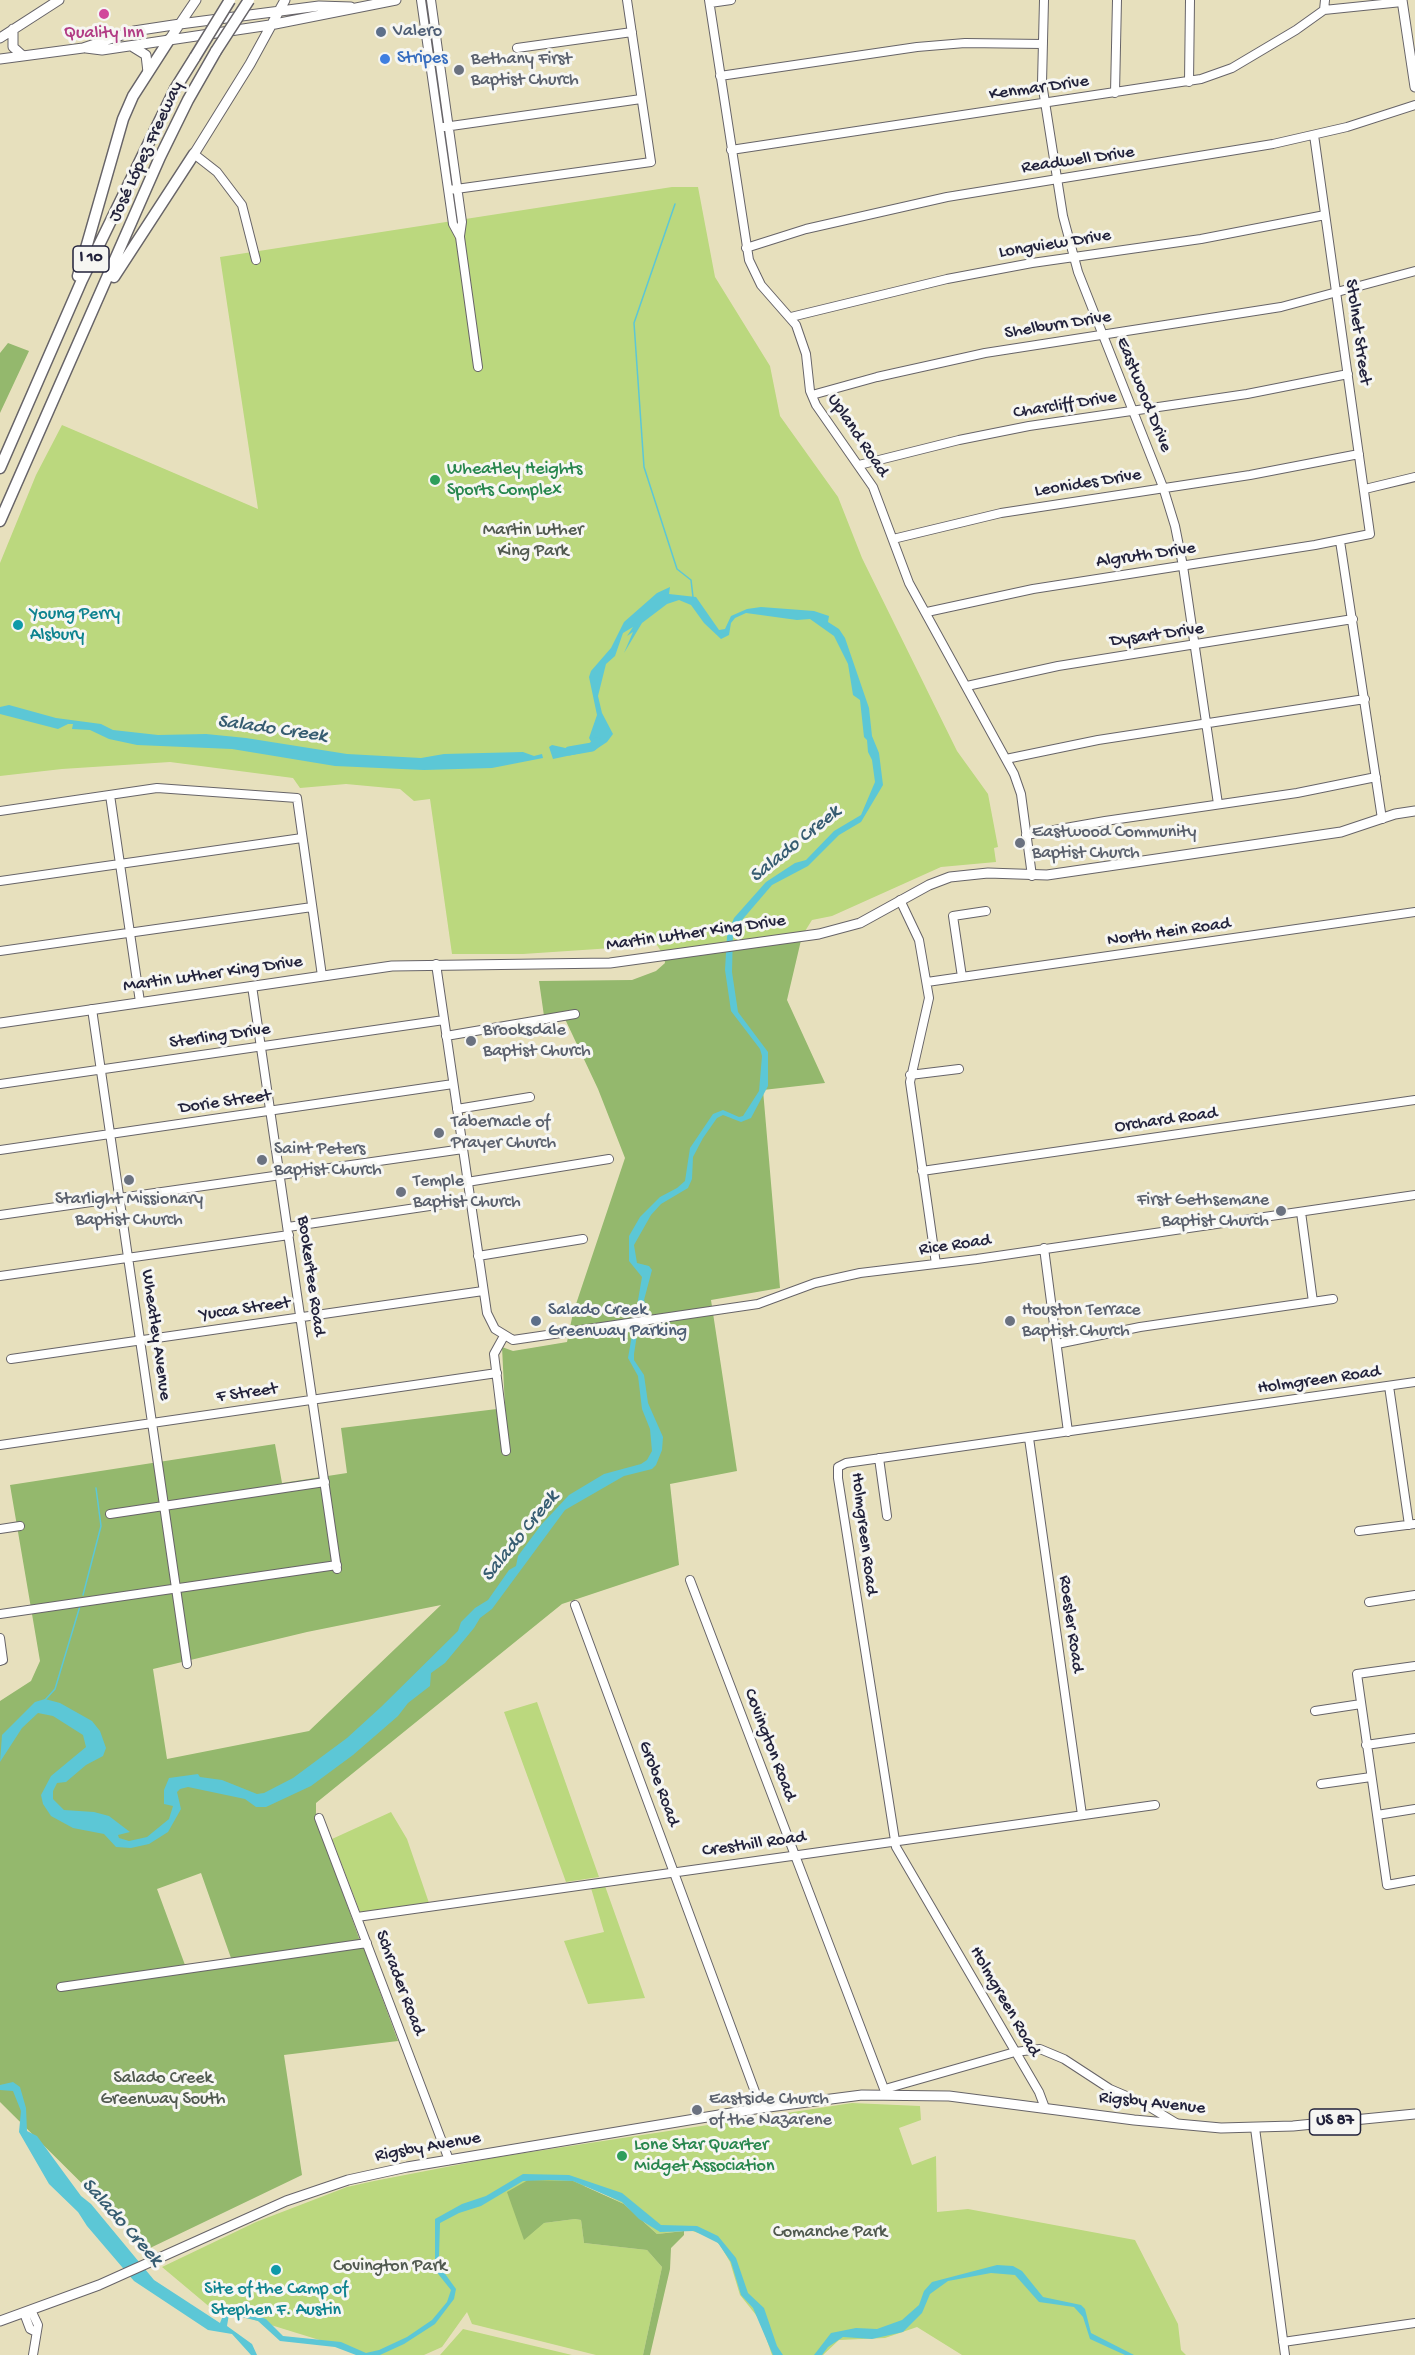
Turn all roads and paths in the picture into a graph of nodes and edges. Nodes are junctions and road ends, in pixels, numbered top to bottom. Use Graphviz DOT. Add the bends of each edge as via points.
graph roads {
  1 [pos="59,0"];
  2 [pos="196,0"];
  3 [pos="230,0"];
  4 [pos="249,0"];
  5 [pos="285,0"];
  6 [pos="297,0"];
  7 [pos="396,0"];
  8 [pos="421,0"];
  9 [pos="431,0"];
  10 [pos="627,0"];
  11 [pos="731,0"];
  12 [pos="1044,0"];
  13 [pos="1117,0"];
  14 [pos="1190,0"];
  15 [pos="1325,0"];
  16 [pos="1402,1"];
  17 [pos="709,2"];
  18 [pos="312,7"];
  19 [pos="351,7"];
  20 [pos="1324,10"];
  21 [pos="278,11"];
  22 [pos="180,24"];
  23 [pos="270,25"];
  24 [pos="13,29"];
  25 [pos="632,32"];
  26 [pos="0,38"];
  27 [pos="169,40"];
  28 [pos="1043,44"];
  29 [pos="130,46"];
  30 [pos="83,48"];
  31 [pos="517,48"];
  32 [pos="23,56"];
  33 [pos="0,59"];
  34 [pos="148,72"];
  35 [pos="720,75"];
  36 [pos="1189,82"];
  37 [pos="1415,87"];
  38 [pos="1115,93"];
  39 [pos="641,99"];
  40 [pos="1045,103"];
  41 [pos="1415,105"];
  42 [pos="444,127"];
  43 [pos="1314,135"];
  44 [pos="731,150"];
  45 [pos="194,154"];
  46 [pos="1056,179"];
  47 [pos="453,190"];
  48 [pos="1325,215"];
  49 [pos="746,248"];
  50 [pos="1074,257"];
  51 [pos="256,261"];
  52 [pos="1415,271"];
  53 [pos="101,294"];
  54 [pos="1337,294"];
  55 [pos="66,316"];
  56 [pos="791,317"];
  57 [pos="1102,334"];
  58 [pos="478,367"];
  59 [pos="1348,374"];
  60 [pos="812,395"];
  61 [pos="1134,411"];
  62 [pos="1359,454"];
  63 [pos="860,465"];
  64 [pos="0,468"];
  65 [pos="1415,477"];
  66 [pos="1163,487"];
  67 [pos="1365,489"];
  68 [pos="0,521"];
  69 [pos="1370,534"];
  70 [pos="893,539"];
  71 [pos="1340,541"];
  72 [pos="1183,566"];
  73 [pos="927,612"];
  74 [pos="1353,619"];
  75 [pos="1194,646"];
  76 [pos="967,686"];
  77 [pos="1365,699"];
  78 [pos="1206,725"];
  79 [pos="1006,759"];
  80 [pos="1376,777"];
  81 [pos="110,795"];
  82 [pos="1218,804"];
  83 [pos="0,811"];
  84 [pos="1415,811"];
  85 [pos="1382,819"];
  86 [pos="1026,835"];
  87 [pos="302,838"];
  88 [pos="120,864"];
  89 [pos="1032,876"];
  90 [pos="0,881"];
  91 [pos="900,900"];
  92 [pos="312,907"];
  93 [pos="986,911"];
  94 [pos="1415,912"];
  95 [pos="130,933"];
  96 [pos="0,951"];
  97 [pos="436,964"];
  98 [pos="322,976"];
  99 [pos="962,977"];
  100 [pos="927,982"];
  101 [pos="252,986"];
  102 [pos="140,1002"];
  103 [pos="92,1010"];
  104 [pos="575,1014"];
  105 [pos="444,1020"];
  106 [pos="0,1023"];
  107 [pos="446,1036"];
  108 [pos="262,1047"];
  109 [pos="958,1069"];
  110 [pos="101,1070"];
  111 [pos="910,1075"];
  112 [pos="0,1084"];
  113 [pos="453,1084"];
  114 [pos="530,1097"];
  115 [pos="1415,1100"];
  116 [pos="457,1109"];
  117 [pos="271,1111"];
  118 [pos="110,1134"];
  119 [pos="463,1149"];
  120 [pos="0,1150"];
  121 [pos="609,1160"];
  122 [pos="922,1171"];
  123 [pos="280,1175"];
  124 [pos="468,1182"];
  125 [pos="1415,1195"];
  126 [pos="120,1198"];
  127 [pos="470,1200"];
  128 [pos="1302,1212"];
  129 [pos="0,1215"];
  130 [pos="289,1231"];
  131 [pos="583,1239"];
  132 [pos="1044,1248"];
  133 [pos="478,1256"];
  134 [pos="129,1258"];
  135 [pos="936,1264"];
  136 [pos="0,1276"];
  137 [pos="483,1291"];
  138 [pos="1333,1299"];
  139 [pos="1314,1302"];
  140 [pos="302,1317"];
  141 [pos="504,1336"];
  142 [pos="141,1341"];
  143 [pos="1057,1344"];
  144 [pos="11,1359"];
  145 [pos="497,1373"];
  146 [pos="1415,1382"];
  147 [pos="1389,1386"];
  148 [pos="314,1400"];
  149 [pos="152,1423"];
  150 [pos="1068,1432"];
  151 [pos="1029,1438"];
  152 [pos="0,1445"];
  153 [pos="506,1451"];
  154 [pos="879,1458"];
  155 [pos="325,1482"];
  156 [pos="165,1506"];
  157 [pos="110,1514"];
  158 [pos="887,1516"];
  159 [pos="1412,1524"];
  160 [pos="20,1526"];
  161 [pos="0,1529"];
  162 [pos="1359,1532"];
  163 [pos="690,1580"];
  164 [pos="176,1588"];
  165 [pos="1415,1595"];
  166 [pos="1369,1602"];
  167 [pos="575,1605"];
  168 [pos="0,1614"];
  169 [pos="0,1638"];
  170 [pos="2,1661"];
  171 [pos="187,1664"];
  172 [pos="1415,1666"];
  173 [pos="1361,1704"];
  174 [pos="1315,1711"];
  175 [pos="1415,1738"];
  176 [pos="1366,1745"];
  177 [pos="1371,1777"];
  178 [pos="1321,1784"];
  179 [pos="1155,1805"];
  180 [pos="1415,1809"];
  181 [pos="1082,1815"];
  182 [pos="1377,1815"];
  183 [pos="319,1818"];
  184 [pos="894,1840"];
  185 [pos="795,1854"];
  186 [pos="674,1871"];
  187 [pos="1415,1880"];
  188 [pos="357,1917"];
  189 [pos="368,1943"];
  190 [pos="61,1987"];
  191 [pos="1016,2052"];
  192 [pos="885,2091"];
  193 [pos="761,2108"];
  194 [pos="1045,2108"];
  195 [pos="1415,2114"];
  196 [pos="1179,2124"];
  197 [pos="1255,2128"];
  198 [pos="449,2160"];
  199 [pos="28,2312"];
  200 [pos="0,2321"];
  201 [pos="1415,2323"];
  202 [pos="1283,2342"];
  203 [pos="33,2355"];
  204 [pos="1285,2355"];
  1 -- 24 [label="main road"];
  2 -- 22 [label="main road"];
  3 -- 55 [label="highway, José López Freeway / I 10, bridge" via="175,89"];
  4 -- 53 [label="highway, José López Freeway / I 10, bridge" via="188,100"];
  5 -- 21 [label="main road"];
  6 -- 18 [label="main road"];
  7 -- 19 [label="main road"];
  8 -- 42 [label="street"];
  9 -- 42 [label="street"];
  10 -- 25 [label="street"];
  11 -- 17 [label="street"];
  12 -- 28 [label="street, Eastwood Drive"];
  13 -- 38 [label="street"];
  14 -- 36 [label="street"];
  15 -- 20 [label="street"];
  16 -- 20 [label="street"];
  16 -- 37 [label="main road"];
  17 -- 35 [label="street, Upland Road"];
  18 -- 19 [label="main road"];
  18 -- 21 [label="main road"];
  19 -- 23 [label="main road"];
  20 -- 36 [label="street, Kenmar Drive" via="1232,68"];
  21 -- 22 [label="main road"];
  21 -- 23 [label="main road"];
  22 -- 27 [label="main road"];
  22 -- 30 [label="main road" via="134,32"];
  23 -- 27 [label="main road"];
  23 -- 45 [label="main road"];
  24 -- 26 [label="main road"];
  24 -- 32 [label="main road" via="13,47"];
  25 -- 31 [label="street"];
  25 -- 39 [label="street"];
  27 -- 29 [label="main road"];
  27 -- 34 [label="highway"];
  28 -- 35 [label="street" via="917,47"];
  28 -- 40 [label="street, Eastwood Drive"];
  29 -- 30 [label="main road"];
  29 -- 34 [label="main road" via="146,55"];
  30 -- 32 [label="main road"];
  32 -- 33 [label="main road"];
  34 -- 55 [label="highway" via="123,119"];
  35 -- 44 [label="street, Upland Road"];
  36 -- 38 [label="street, Kenmar Drive"];
  38 -- 40 [label="street, Kenmar Drive"];
  39 -- 42 [label="street"];
  39 -- 47 [label="street" via="651,162"];
  40 -- 44 [label="street, Kenmar Drive"];
  40 -- 46 [label="street, Eastwood Drive"];
  41 -- 43 [label="street, Readwell Drive"];
  42 -- 47 [label="street"];
  43 -- 46 [label="street, Readwell Drive" via="1236,152"];
  43 -- 48 [label="street, Stolnet Street"];
  44 -- 49 [label="street, Upland Road"];
  45 -- 51 [label="street" via="218,172 242,205"];
  45 -- 53 [label="highway" via="140,241"];
  46 -- 49 [label="street, Readwell Drive" via="875,212"];
  46 -- 50 [label="street, Eastwood Drive"];
  47 -- 58 [label="street" via="462,222 460,237"];
  48 -- 50 [label="street, Longview Drive" via="1212,238"];
  48 -- 54 [label="street, Stolnet Street"];
  49 -- 56 [label="street, Upland Road" via="761,285"];
  50 -- 56 [label="street, Longview Drive" via="938,280"];
  50 -- 57 [label="street, Eastwood Drive"];
  52 -- 54 [label="street, Shelburn Drive"];
  53 -- 68 [label="highway, José López Freeway / I 10"];
  54 -- 57 [label="street, Shelburn Drive" via="1250,312"];
  54 -- 59 [label="street, Stolnet Street"];
  55 -- 64 [label="highway, José López Freeway / I 10"];
  56 -- 60 [label="street, Upland Road" via="804,344"];
  57 -- 60 [label="street, Shelburn Drive" via="918,367"];
  57 -- 61 [label="street, Eastwood Drive"];
  59 -- 61 [label="street, Charcliff Drive"];
  59 -- 62 [label="street, Stolnet Street"];
  60 -- 63 [label="street, Upland Road" via="827,425"];
  61 -- 63 [label="street, Charcliff Drive" via="959,440"];
  61 -- 66 [label="street, Eastwood Drive"];
  62 -- 66 [label="street, Leonides Drive"];
  62 -- 67 [label="street, Stolnet Street"];
  63 -- 70 [label="street, Upland Road" via="878,496"];
  65 -- 67 [label="street"];
  66 -- 70 [label="street, Leonides Drive" via="1001,513"];
  66 -- 72 [label="street, Eastwood Drive"];
  67 -- 69 [label="street, Stolnet Street"];
  69 -- 71 [label="street, Algruth Drive"];
  70 -- 73 [label="street, Upland Road" via="903,569"];
  71 -- 72 [label="street, Algruth Drive"];
  71 -- 74 [label="street"];
  72 -- 73 [label="street, Algruth Drive" via="1033,589"];
  72 -- 75 [label="street, Eastwood Drive"];
  73 -- 76 [label="street, Upland Road"];
  74 -- 75 [label="street, Dysart Drive"];
  74 -- 77 [label="street"];
  75 -- 76 [label="street, Dysart Drive" via="1058,666"];
  75 -- 78 [label="street, Eastwood Drive"];
  76 -- 79 [label="street, Upland Road"];
  77 -- 78 [label="street"];
  77 -- 80 [label="street"];
  78 -- 79 [label="street" via="1098,740"];
  78 -- 82 [label="street, Eastwood Drive"];
  79 -- 86 [label="street, Upland Road" via="1018,783"];
  80 -- 82 [label="street"];
  80 -- 85 [label="street"];
  81 -- 83 [label="street"];
  81 -- 87 [label="street" via="164,788 297,798"];
  81 -- 88 [label="street"];
  82 -- 86 [label="street"];
  84 -- 85 [label="main road, Martin Luther King Drive"];
  85 -- 89 [label="main road, Martin Luther King Drive" via="1341,832"];
  86 -- 89 [label="street, Upland Road"];
  87 -- 88 [label="street"];
  87 -- 92 [label="street"];
  88 -- 90 [label="street"];
  88 -- 95 [label="street"];
  89 -- 91 [label="main road, Martin Luther King Drive" via="988,873 951,878"];
  91 -- 97 [label="main road, Martin Luther King Drive" via="860,924 813,935 654,958 610,963"];
  91 -- 100 [label="street" via="919,940"];
  92 -- 95 [label="street"];
  92 -- 98 [label="street"];
  93 -- 99 [label="street" via="953,916"];
  94 -- 99 [label="street, North Hein Road"];
  95 -- 96 [label="street"];
  95 -- 102 [label="street"];
  97 -- 98 [label="main road, Martin Luther King Drive"];
  97 -- 105 [label="street"];
  98 -- 101 [label="main road, Martin Luther King Drive"];
  99 -- 100 [label="street, North Hein Road"];
  100 -- 111 [label="street" via="928,1011"];
  101 -- 102 [label="main road, Martin Luther King Drive"];
  101 -- 108 [label="street, Bookertee Road"];
  102 -- 103 [label="main road, Martin Luther King Drive"];
  103 -- 106 [label="main road, Martin Luther King Drive"];
  103 -- 110 [label="street, Wheatley Avenue"];
  104 -- 107 [label="street"];
  105 -- 107 [label="street"];
  105 -- 108 [label="street, Sterling Drive"];
  107 -- 113 [label="street"];
  108 -- 110 [label="street, Sterling Drive"];
  108 -- 117 [label="street, Bookertee Road"];
  109 -- 111 [label="street"];
  110 -- 112 [label="street, Sterling Drive"];
  110 -- 118 [label="street, Wheatley Avenue"];
  111 -- 122 [label="street"];
  113 -- 116 [label="street"];
  113 -- 117 [label="street, Dorie Street"];
  114 -- 116 [label="street"];
  115 -- 122 [label="street, Orchard Road"];
  116 -- 119 [label="street"];
  117 -- 118 [label="street, Dorie Street"];
  117 -- 123 [label="street, Bookertee Road"];
  118 -- 120 [label="street, Dorie Street"];
  118 -- 126 [label="street, Wheatley Avenue"];
  119 -- 123 [label="street"];
  119 -- 124 [label="street"];
  121 -- 124 [label="street"];
  122 -- 135 [label="street"];
  123 -- 126 [label="street"];
  123 -- 130 [label="street, Bookertee Road"];
  124 -- 127 [label="street"];
  125 -- 128 [label="street, Rice Road"];
  126 -- 129 [label="street"];
  126 -- 134 [label="street, Wheatley Avenue"];
  127 -- 130 [label="street"];
  127 -- 133 [label="street"];
  128 -- 132 [label="street, Rice Road"];
  128 -- 139 [label="street"];
  130 -- 134 [label="street"];
  130 -- 140 [label="street, Bookertee Road"];
  131 -- 133 [label="street"];
  132 -- 135 [label="street, Rice Road"];
  132 -- 143 [label="street"];
  133 -- 137 [label="street"];
  134 -- 136 [label="street"];
  134 -- 142 [label="street, Wheatley Avenue"];
  135 -- 141 [label="street, Rice Road" via="844,1275 768,1302 519,1341"];
  137 -- 140 [label="street, Yucca Street"];
  137 -- 141 [label="street" via="488,1318"];
  138 -- 139 [label="street"];
  139 -- 143 [label="street" via="1140,1327"];
  140 -- 142 [label="street, Yucca Street"];
  140 -- 148 [label="street, Bookertee Road"];
  141 -- 145 [label="street" via="494,1354"];
  142 -- 144 [label="street, Yucca Street"];
  142 -- 149 [label="street, Wheatley Avenue"];
  143 -- 150 [label="street"];
  145 -- 148 [label="street, F Street"];
  145 -- 153 [label="street"];
  146 -- 147 [label="street, Holmgreen Road"];
  147 -- 150 [label="street, Holmgreen Road"];
  147 -- 159 [label="street"];
  148 -- 149 [label="street, F Street"];
  148 -- 155 [label="street, Bookertee Road"];
  149 -- 152 [label="street, F Street"];
  149 -- 156 [label="street, Wheatley Avenue"];
  150 -- 151 [label="street, Holmgreen Road"];
  151 -- 154 [label="street, Holmgreen Road"];
  151 -- 181 [label="street, Roesler Road"];
  154 -- 158 [label="street"];
  154 -- 184 [label="street, Holmgreen Road" via="842,1464 837,1473"];
  155 -- 156 [label="street"];
  155 -- 164 [label="street, Bookertee Road" via="337,1567"];
  156 -- 157 [label="street"];
  156 -- 164 [label="street, Wheatley Avenue"];
  159 -- 162 [label="street"];
  160 -- 161 [label="street"];
  163 -- 185 [label="street, Covington Road"];
  164 -- 168 [label="street"];
  164 -- 171 [label="street, Wheatley Avenue"];
  165 -- 166 [label="street"];
  167 -- 186 [label="street, Grobe Road"];
  169 -- 170 [label="street"];
  172 -- 173 [label="street" via="1357,1674"];
  173 -- 174 [label="street"];
  173 -- 176 [label="street"];
  175 -- 176 [label="street"];
  176 -- 177 [label="street"];
  177 -- 178 [label="street"];
  177 -- 182 [label="street"];
  179 -- 181 [label="street, Cresthill Road"];
  180 -- 182 [label="street"];
  181 -- 184 [label="street, Cresthill Road"];
  182 -- 187 [label="street" via="1387,1885"];
  183 -- 188 [label="street, Schrader Road"];
  184 -- 185 [label="street, Cresthill Road"];
  184 -- 191 [label="street, Holmgreen Road"];
  185 -- 186 [label="street, Cresthill Road"];
  185 -- 192 [label="street, Covington Road"];
  186 -- 188 [label="street, Cresthill Road"];
  186 -- 193 [label="street, Grobe Road"];
  188 -- 189 [label="street, Schrader Road"];
  189 -- 190 [label="street"];
  189 -- 198 [label="street, Schrader Road"];
  191 -- 192 [label="street"];
  191 -- 194 [label="street, Holmgreen Road"];
  191 -- 196 [label="street" via="1040,2049 1056,2055 1110,2089"];
  192 -- 193 [label="main road, Rigsby Avenue / US 87"];
  192 -- 194 [label="main road, Rigsby Avenue / US 87"];
  193 -- 198 [label="main road, Rigsby Avenue / US 87"];
  194 -- 196 [label="main road, Rigsby Avenue / US 87"];
  195 -- 197 [label="main road, Rigsby Avenue / US 87"];
  196 -- 197 [label="main road, Rigsby Avenue / US 87"];
  197 -- 202 [label="street"];
  198 -- 199 [label="main road, Rigsby Avenue / US 87" via="324,2187"];
  199 -- 200 [label="main road, Rigsby Avenue / US 87"];
  199 -- 203 [label="street" via="30,2329 36,2332"];
  201 -- 202 [label="street"];
  202 -- 204 [label="street"];
}
